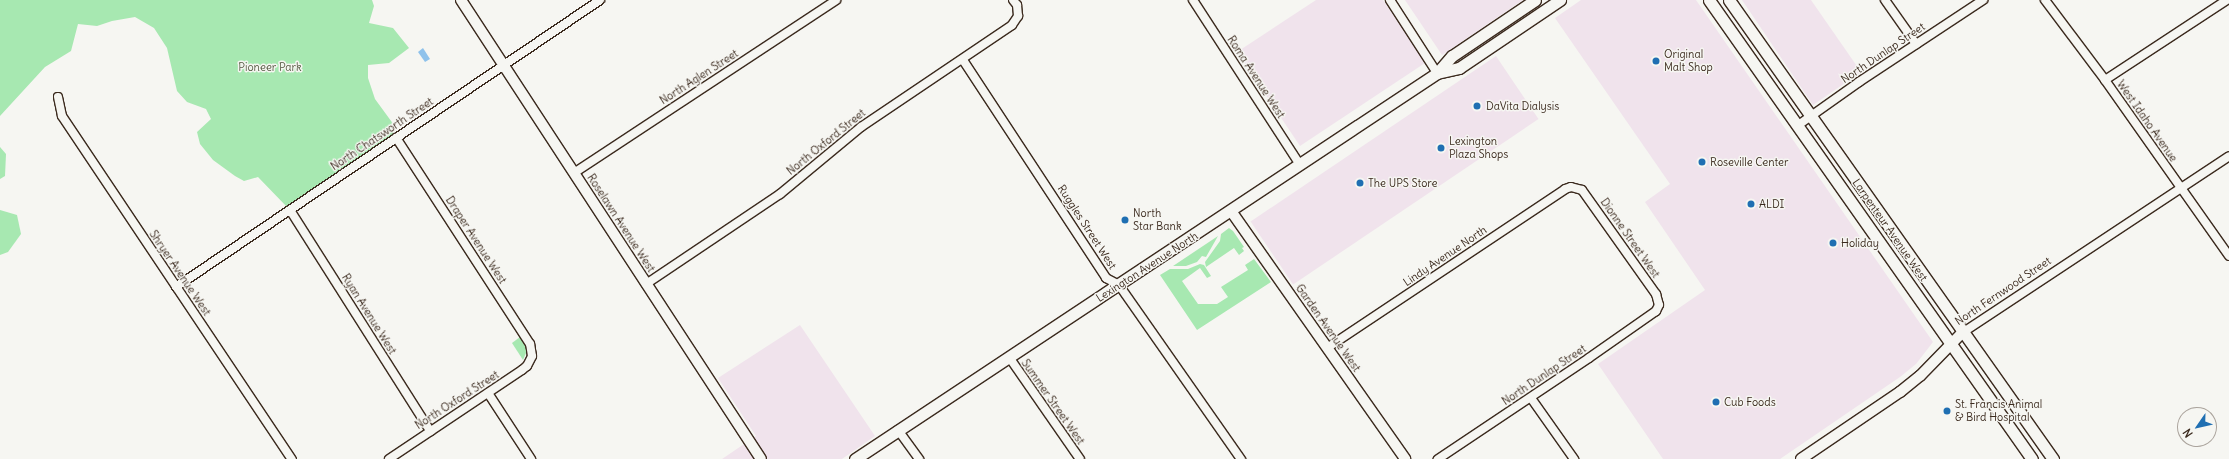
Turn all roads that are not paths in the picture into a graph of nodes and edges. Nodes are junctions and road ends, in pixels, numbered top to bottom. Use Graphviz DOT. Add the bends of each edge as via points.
graph roads {
  1 [pos="461,0"];
  2 [pos="600,0"];
  3 [pos="836,0"];
  4 [pos="1013,0"];
  5 [pos="1193,0"];
  6 [pos="1390,0"];
  7 [pos="1536,0"];
  8 [pos="1560,0"];
  9 [pos="1709,0"];
  10 [pos="1729,0"];
  11 [pos="1885,0"];
  12 [pos="1983,0"];
  13 [pos="2045,0"];
  14 [pos="2227,0"];
  15 [pos="1916,44"];
  16 [pos="963,60"];
  17 [pos="504,66"];
  18 [pos="1437,73"];
  19 [pos="2105,80"];
  20 [pos="58,97"];
  21 [pos="1810,116"];
  22 [pos="1797,126"];
  23 [pos="396,138"];
  24 [pos="2229,156"];
  25 [pos="1300,165"];
  26 [pos="574,173"];
  27 [pos="2180,187"];
  28 [pos="1577,188"];
  29 [pos="290,210"];
  30 [pos="1231,211"];
  31 [pos="2229,256"];
  32 [pos="646,284"];
  33 [pos="1119,285"];
  34 [pos="176,287"];
  35 [pos="1659,305"];
  36 [pos="1962,333"];
  37 [pos="1951,344"];
  38 [pos="1327,348"];
  39 [pos="532,356"];
  40 [pos="1008,357"];
  41 [pos="488,393"];
  42 [pos="1531,398"];
  43 [pos="898,430"];
  44 [pos="430,431"];
  45 [pos="292,459"];
  46 [pos="389,459"];
  47 [pos="531,459"];
  48 [pos="761,459"];
  49 [pos="855,459"];
  50 [pos="919,459"];
  51 [pos="1080,459"];
  52 [pos="1241,459"];
  53 [pos="1405,459"];
  54 [pos="1438,459"];
  55 [pos="1574,459"];
  56 [pos="1801,459"];
  57 [pos="2032,459"];
  58 [pos="2053,459"];
  1 -- 17 [label="street, Roselawn Avenue West"];
  2 -- 17 [label="street, North Chatsworth Street"];
  3 -- 26 [label="street, North Aglen Street"];
  4 -- 16 [label="street, North Oxford Street" via="1017,5 1018,16 1012,25"];
  5 -- 25 [label="street, Roma Avenue West"];
  6 -- 18 [label="street"];
  7 -- 18 [label="main road, Lexington Avenue North" via="1452,56"];
  8 -- 18 [label="main road, Lexington Avenue North" via="1459,68"];
  9 -- 22 [label="main road, Larpenteur Avenue West"];
  10 -- 21 [label="main road, Larpenteur Avenue West"];
  11 -- 15 [label="street"];
  12 -- 15 [label="street, North Dunlap Street"];
  13 -- 19 [label="street, West Idaho Avenue"];
  14 -- 19 [label="street"];
  15 -- 21 [label="street, North Dunlap Street"];
  16 -- 32 [label="street, North Oxford Street" via="861,126 780,194"];
  16 -- 33 [label="street, Ruggles Street West" via="1106,278"];
  17 -- 23 [label="street, North Chatsworth Street"];
  17 -- 26 [label="street, Roselawn Avenue West"];
  18 -- 25 [label="main road, Lexington Avenue North"];
  19 -- 27 [label="street, West Idaho Avenue"];
  20 -- 34 [label="street, Shryer Avenue West" via="62,116"];
  21 -- 22 [label="street, North Dunlap Street"];
  21 -- 36 [label="main road, Larpenteur Avenue West"];
  22 -- 37 [label="main road, Larpenteur Avenue West"];
  23 -- 29 [label="street, North Chatsworth Street"];
  23 -- 39 [label="street, Draper Avenue West" via="530,344"];
  24 -- 27 [label="street, North Fernwood Street"];
  25 -- 30 [label="main road, Lexington Avenue North"];
  26 -- 32 [label="street, Roselawn Avenue West"];
  27 -- 31 [label="street, West Idaho Avenue"];
  27 -- 36 [label="street, North Fernwood Street"];
  28 -- 35 [label="street, Dionne Street West" via="1587,195 1656,294"];
  28 -- 38 [label="street, Lindy Avenue North" via="1565,189"];
  29 -- 34 [label="street, North Chatsworth Street"];
  29 -- 44 [label="street, Ryan Avenue West"];
  30 -- 33 [label="main road, Lexington Avenue North"];
  30 -- 38 [label="street, Garden Avenue West"];
  32 -- 48 [label="street, Roselawn Avenue West"];
  33 -- 40 [label="main road, Lexington Avenue North"];
  33 -- 52 [label="street, Ruggles Street West"];
  34 -- 45 [label="street, Shryer Avenue West"];
  35 -- 42 [label="street, North Dunlap Street" via="1651,316"];
  36 -- 37 [label="street, North Fernwood Street"];
  36 -- 58 [label="main road, Larpenteur Avenue West"];
  37 -- 56 [label="street, North Fernwood Street" via="1920,376 1900,392"];
  37 -- 57 [label="main road, Larpenteur Avenue West"];
  38 -- 53 [label="street, Garden Avenue West"];
  39 -- 41 [label="street, North Oxford Street" via="527,366"];
  40 -- 43 [label="main road, Lexington Avenue North"];
  40 -- 51 [label="street, Summer Street West"];
  41 -- 44 [label="street, North Oxford Street"];
  41 -- 47 [label="street"];
  42 -- 54 [label="street, North Dunlap Street"];
  42 -- 55 [label="street"];
  43 -- 49 [label="main road, Lexington Avenue North"];
  43 -- 50 [label="street"];
  44 -- 46 [label="street, North Oxford Street"];
}
